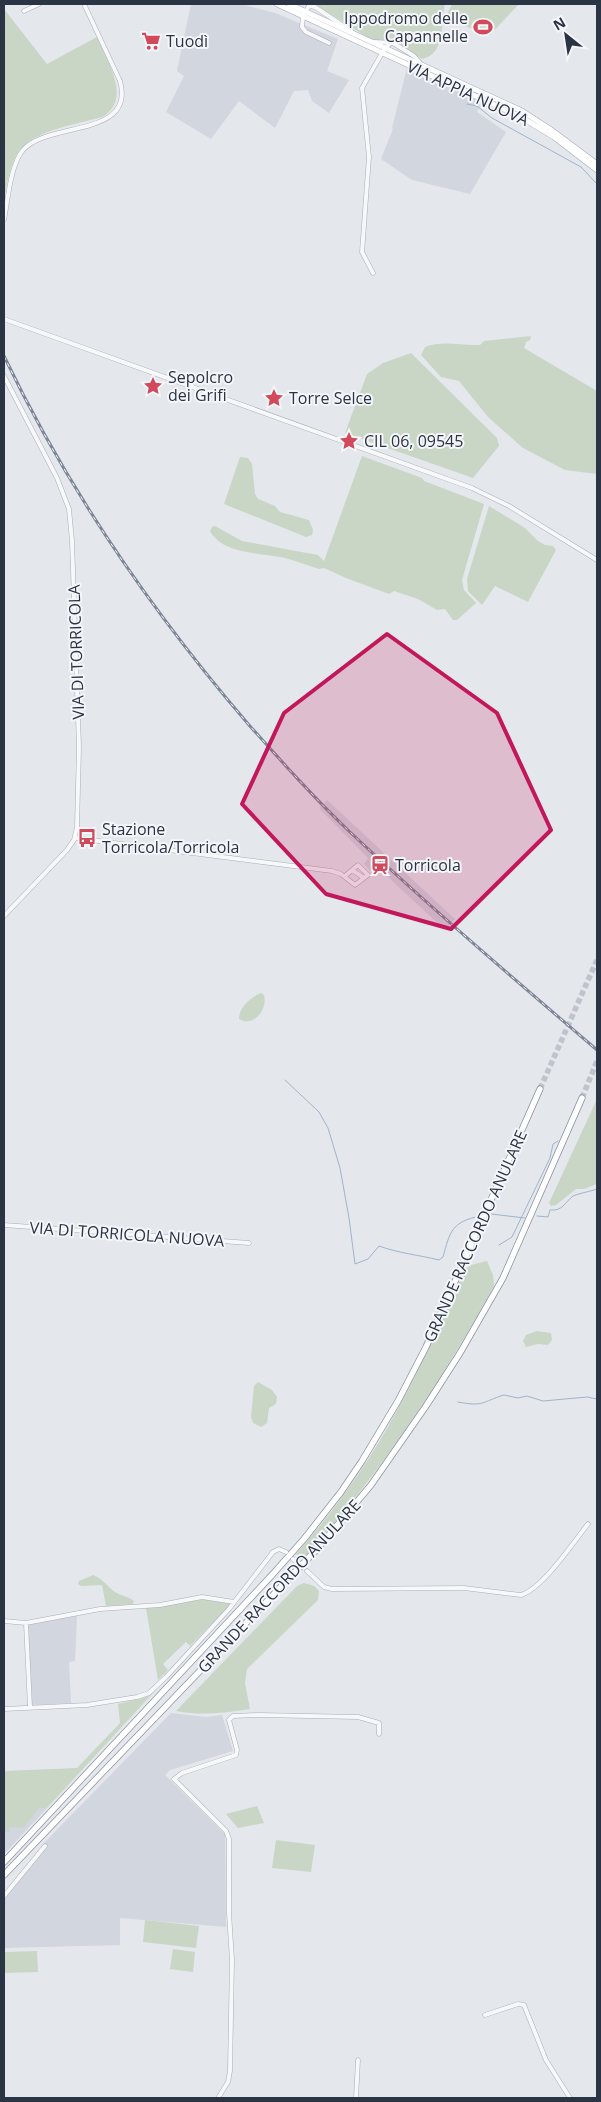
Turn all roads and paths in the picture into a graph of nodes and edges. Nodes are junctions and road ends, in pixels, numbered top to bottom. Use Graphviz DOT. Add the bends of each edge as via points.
graph roads {
  1 [pos="39,4"];
  2 [pos="84,4"];
  3 [pos="277,4"];
  4 [pos="289,4"];
  5 [pos="24,11"];
  6 [pos="304,13"];
  7 [pos="392,42"];
  8 [pos="329,43"];
  9 [pos="373,43"];
  10 [pos="383,50"];
  11 [pos="421,64"];
  12 [pos="597,164"];
  13 [pos="597,170"];
  14 [pos="4,220"];
  15 [pos="373,273"];
  16 [pos="4,319"];
  17 [pos="4,376"];
  18 [pos="597,560"];
  19 [pos="75,838"];
  20 [pos="352,870"];
  21 [pos="345,876"];
  22 [pos="364,878"];
  23 [pos="4,916"];
  24 [pos="540,1090"];
  25 [pos="582,1098"];
  26 [pos="4,1225"];
  27 [pos="249,1243"];
  28 [pos="588,1524"];
  29 [pos="286,1552"];
  30 [pos="293,1559"];
  31 [pos="300,1564"];
  32 [pos="306,1571"];
  33 [pos="234,1602"];
  34 [pos="4,1621"];
  35 [pos="26,1622"];
  36 [pos="30,1708"];
  37 [pos="4,1709"];
  38 [pos="380,1734"];
  39 [pos="45,1846"];
  40 [pos="4,1862"];
  41 [pos="4,1875"];
  42 [pos="4,1896"];
  43 [pos="485,2014"];
  44 [pos="358,2060"];
  45 [pos="218,2098"];
  46 [pos="356,2098"];
  47 [pos="570,2098"];
  1 -- 5 [label="street"];
  2 -- 14 [label="street" via="119,79 120,104 105,120 43,138 26,147 15,167"];
  3 -- 6 [label="main road, VIA APPIA NUOVA"];
  4 -- 6 [label="main road, VIA APPIA NUOVA"];
  6 -- 8 [label="street" via="301,23 304,30"];
  6 -- 9 [label="main road, VIA APPIA NUOVA"];
  6 -- 10 [label="main road, VIA APPIA NUOVA"];
  7 -- 9 [label="street"];
  7 -- 10 [label="street"];
  7 -- 11 [label="street"];
  9 -- 10 [label="main road, VIA APPIA NUOVA"];
  10 -- 11 [label="main road, VIA APPIA NUOVA"];
  10 -- 13 [label="main road, VIA APPIA NUOVA" via="529,120"];
  10 -- 15 [label="street" via="362,88 369,157 362,252"];
  11 -- 12 [label="main road, VIA APPIA NUOVA" via="534,118"];
  16 -- 18 [label="street" via="472,488 509,506"];
  17 -- 19 [label="street, VIA DI TORRICOLA" via="68,506 79,730"];
  19 -- 21 [label="street"];
  19 -- 23 [label="street"];
  20 -- 21 [label="street"];
  20 -- 22 [label="street"];
  20 -- 22 [label="street" via="358,865 368,875"];
  21 -- 22 [label="street" via="355,885"];
  24 -- 40 [label="highway, GRANDE RACCORDO ANULARE" via="426,1347 394,1410 348,1482 272,1575"];
  25 -- 41 [label="highway, GRANDE RACCORDO ANULARE" via="498,1286 460,1353 371,1485 300,1567"];
  26 -- 27 [label="street, VIA DI TORRICOLA NUOVA"];
  28 -- 32 [label="street" via="541,1582 521,1595 464,1588 332,1589 324,1587"];
  29 -- 33 [label="street" via="274,1550"];
  30 -- 31 [label="street"];
  33 -- 35 [label="street" via="202,1597"];
  33 -- 36 [label="street" via="166,1677 146,1694 94,1704"];
  34 -- 35 [label="street"];
  35 -- 36 [label="street"];
  36 -- 37 [label="street"];
  38 -- 45 [label="street" via="379,1723 358,1717 233,1716 229,1720 236,1755 182,1773 174,1779 226,1831 229,1839 230,2071 227,2084"];
  39 -- 42 [label="street"];
  43 -- 47 [label="street" via="524,2005 546,2060"];
  44 -- 46 [label="street"];
}
